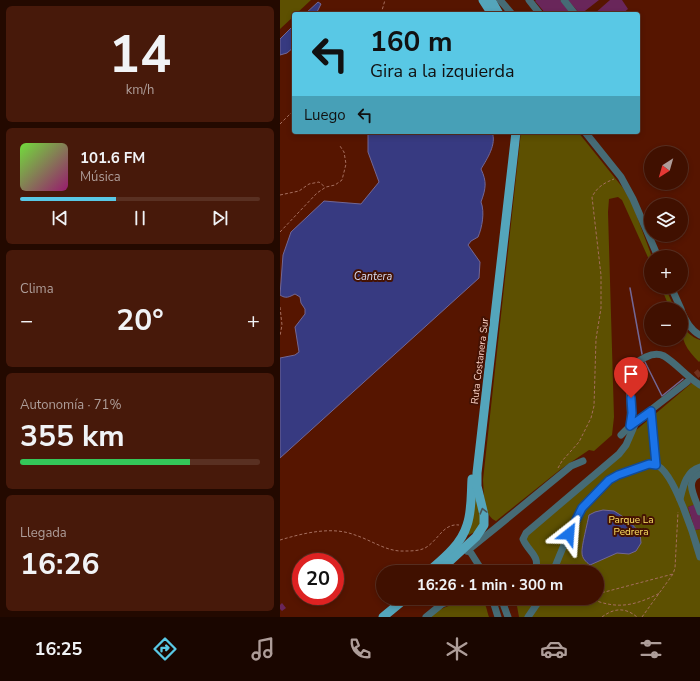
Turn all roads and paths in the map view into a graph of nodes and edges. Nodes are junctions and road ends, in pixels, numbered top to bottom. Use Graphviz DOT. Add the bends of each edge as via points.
graph roads {
  1 [pos="385,0"];
  2 [pos="483,0"];
  3 [pos="491,0"];
  4 [pos="500,0"];
  5 [pos="529,0"];
  6 [pos="564,0"];
  7 [pos="381,12"];
  8 [pos="491,12"];
  9 [pos="498,12"];
  10 [pos="510,12"];
  11 [pos="538,12"];
  12 [pos="573,12"];
  13 [pos="292,112"];
  14 [pos="280,124"];
  15 [pos="511,134"];
  16 [pos="516,134"];
  17 [pos="587,134"];
  18 [pos="340,146"];
  19 [pos="621,177"];
  20 [pos="326,187"];
  21 [pos="280,195"];
  22 [pos="280,232"];
  23 [pos="655,250"];
  24 [pos="280,307"];
  25 [pos="688,324"];
  26 [pos="700,335"];
  27 [pos="280,336"];
  28 [pos="687,382"];
  29 [pos="700,385"];
  30 [pos="651,411"];
  31 [pos="633,424"];
  32 [pos="621,435"];
  33 [pos="583,461"];
  34 [pos="656,465"];
  35 [pos="700,467"];
  36 [pos="700,474"];
  37 [pos="559,476"];
  38 [pos="680,499"];
  39 [pos="700,512"];
  40 [pos="467,527"];
  41 [pos="280,540"];
  42 [pos="463,548"];
  43 [pos="700,557"];
  44 [pos="438,565"];
  45 [pos="445,565"];
  46 [pos="479,565"];
  47 [pos="537,565"];
  48 [pos="556,565"];
  49 [pos="673,574"];
  50 [pos="604,592"];
  51 [pos="660,592"];
  52 [pos="604,603"];
  53 [pos="389,605"];
  54 [pos="398,605"];
  55 [pos="441,605"];
  56 [pos="494,605"];
  57 [pos="504,605"];
  58 [pos="536,605"];
  59 [pos="375,617"];
  60 [pos="383,617"];
  61 [pos="426,617"];
  62 [pos="498,617"];
  63 [pos="508,617"];
  64 [pos="528,617"];
  65 [pos="602,617"];
  66 [pos="637,617"];
  67 [pos="642,617"];
  1 -- 7 [label="path"];
  2 -- 8 [label="main road"];
  3 -- 9 [label="main road"];
  4 -- 10 [label="street"];
  5 -- 11 [label="street"];
  6 -- 12 [label="street"];
  13 -- 14 [label="path"];
  15 -- 40 [label="main road, Ruta Costanera Sur"];
  42 -- 16 [label="main road, Ruta Costanera Sur, one-way" via="482,530 485,521 477,473"];
  17 -- 19 [label="street"];
  18 -- 20 [label="path" via="346,164 342,180"];
  19 -- 23 [label="street"];
  19 -- 37 [label="path" via="601,186 592,197 601,275 594,406 579,442 558,467"];
  20 -- 21 [label="path" via="319,182 309,184 299,191"];
  20 -- 22 [label="path"];
  24 -- 27 [label="path"];
  25 -- 26 [label="street"];
  28 -- 30 [label="street"];
  29 -- 31 [label="street" via="662,356 656,354 642,359 631,373"];
  30 -- 31 [label="street"];
  30 -- 34 [label="street"];
  31 -- 32 [label="street"];
  31 -- 47 [label="street" via="623,450 526,533 523,539 536,558"];
  33 -- 37 [label="street" via="571,466"];
  34 -- 38 [label="street" via="672,483"];
  34 -- 48 [label="street" via="649,464 618,475 602,486 582,508"];
  35 -- 38 [label="street" via="695,468 686,479"];
  36 -- 39 [label="street" via="694,476 691,485"];
  37 -- 42 [label="street" via="498,526"];
  38 -- 43 [label="street"];
  38 -- 49 [label="path" via="676,568"];
  40 -- 41 [label="path" via="453,524 426,547 403,552 337,530"];
  40 -- 42 [label="main road, Ruta Costanera Sur"];
  42 -- 44 [label="main road, Ruta Costanera Sur"];
  42 -- 45 [label="main road, Ruta Costanera Sur"];
  42 -- 46 [label="street"];
  49 -- 50 [label="path"];
  49 -- 51 [label="path"];
  51 -- 52 [label="path" via="631,605"];
  51 -- 67 [label="path"];
  53 -- 59 [label="main road"];
  54 -- 60 [label="main road"];
  55 -- 61 [label="street"];
  56 -- 62 [label="street"];
  57 -- 63 [label="street"];
  58 -- 64 [label="street"];
  65 -- 66 [label="path" via="616,609 631,612"];
}
